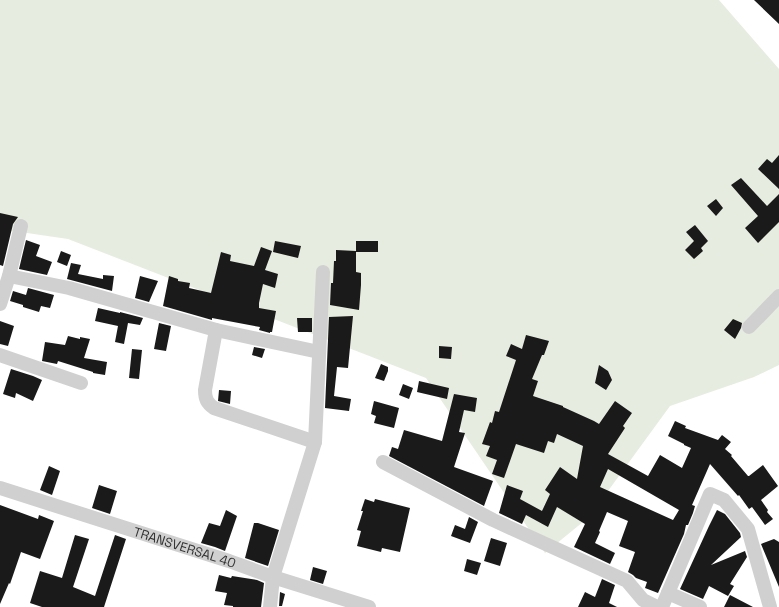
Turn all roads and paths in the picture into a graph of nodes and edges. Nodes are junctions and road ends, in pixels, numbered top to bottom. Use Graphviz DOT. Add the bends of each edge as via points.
graph roads {
  1 [pos="21,226"];
  2 [pos="323,272"];
  3 [pos="9,276"];
  4 [pos="779,296"];
  5 [pos="0,304"];
  6 [pos="749,327"];
  7 [pos="216,330"];
  8 [pos="319,352"];
  9 [pos="0,355"];
  10 [pos="81,383"];
  11 [pos="315,442"];
  12 [pos="382,462"];
  13 [pos="0,488"];
  14 [pos="273,577"];
  15 [pos="668,593"];
  16 [pos="270,607"];
  17 [pos="369,607"];
  18 [pos="657,607"];
  19 [pos="662,607"];
  20 [pos="700,607"];
  21 [pos="770,607"];
  1 -- 3 [label="street"];
  2 -- 8 [label="street"];
  3 -- 5 [label="street"];
  3 -- 7 [label="street" via="69,288"];
  4 -- 6 [label="street"];
  7 -- 8 [label="street"];
  7 -- 11 [label="street" via="205,390 208,403 214,408"];
  8 -- 11 [label="street"];
  9 -- 10 [label="street"];
  11 -- 14 [label="street"];
  12 -- 18 [label="street" via="493,520 627,582 643,600"];
  13 -- 14 [label="street, TRANSVERSAL 40"];
  14 -- 16 [label="street"];
  14 -- 17 [label="street, TRANSVERSAL 40"];
  15 -- 19 [label="street"];
  15 -- 20 [label="street"];
  15 -- 21 [label="street" via="710,494 724,500 748,529"];
}
